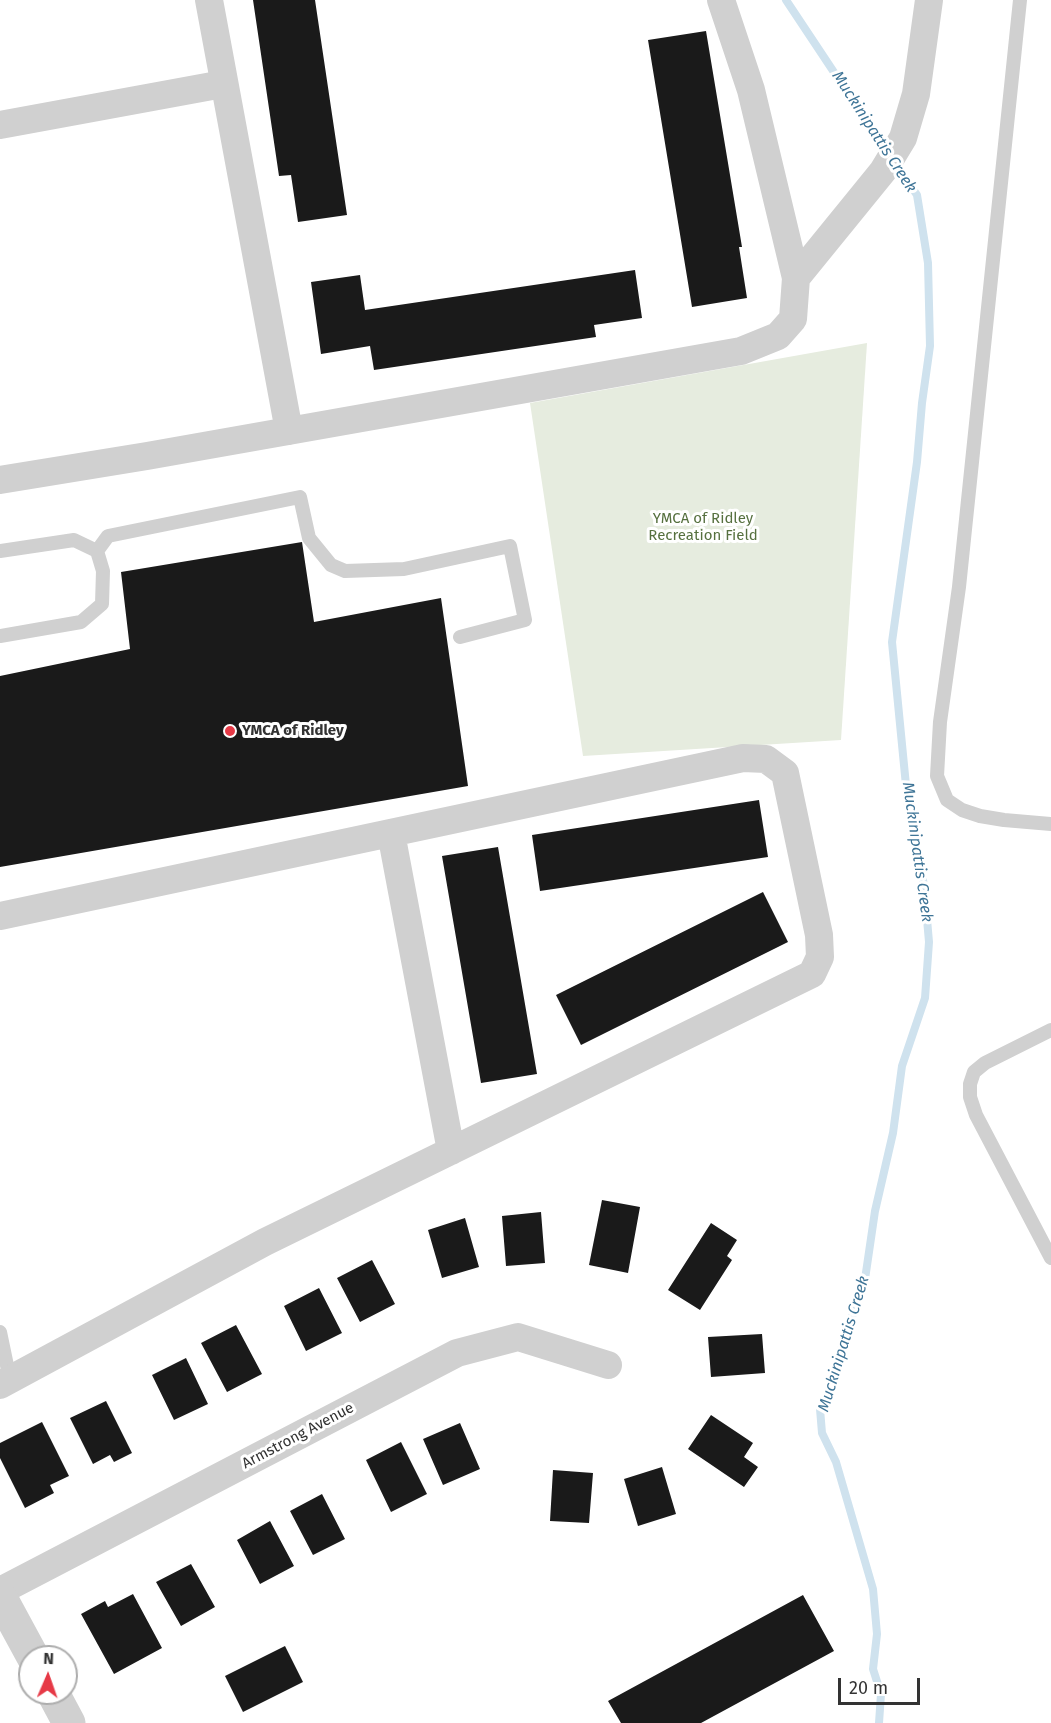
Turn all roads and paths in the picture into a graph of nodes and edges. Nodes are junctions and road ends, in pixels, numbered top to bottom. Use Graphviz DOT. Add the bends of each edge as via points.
graph roads {
  1 [pos="209,0"];
  2 [pos="721,0"];
  3 [pos="929,0"];
  4 [pos="1020,0"];
  5 [pos="223,84"];
  6 [pos="0,125"];
  7 [pos="796,278"];
  8 [pos="290,431"];
  9 [pos="0,480"];
  10 [pos="0,551"];
  11 [pos="97,551"];
  12 [pos="0,636"];
  13 [pos="460,637"];
  14 [pos="1051,824"];
  15 [pos="391,833"];
  16 [pos="0,916"];
  17 [pos="1051,1030"];
  18 [pos="452,1151"];
  19 [pos="1051,1258"];
  20 [pos="0,1332"];
  21 [pos="608,1365"];
  22 [pos="5,1382"];
  23 [pos="0,1591"];
  24 [pos="0,1596"];
  25 [pos="27,1645"];
  26 [pos="59,1705"];
  27 [pos="69,1723"];
  1 -- 5 [label="street"];
  2 -- 7 [label="street" via="751,90"];
  3 -- 7 [label="street" via="916,94 903,138 883,171"];
  4 -- 14 [label="lane" via="959,587 940,722 938,776 947,800 962,810 1004,820"];
  5 -- 6 [label="street"];
  5 -- 8 [label="street"];
  7 -- 8 [label="street" via="793,319 778,336 741,351"];
  8 -- 9 [label="street"];
  10 -- 11 [label="lane" via="74,540"];
  11 -- 12 [label="lane" via="103,571 102,604 81,622"];
  11 -- 13 [label="lane" via="108,536 300,497 309,538 331,565 345,571 405,569 510,546 525,620"];
  15 -- 16 [label="street"];
  15 -- 18 [label="street"];
  15 -- 18 [label="street" via="742,758 766,759 785,773 819,935 820,957 812,974"];
  17 -- 19 [label="lane" via="985,1063 974,1072 970,1084 976,1115"];
  18 -- 22 [label="street" via="265,1242"];
  20 -- 22 [label="lane"];
  21 -- 23 [label="street, Armstrong Avenue" via="518,1338 457,1353"];
  24 -- 25 [label="street"];
  26 -- 27 [label="street"];
}
